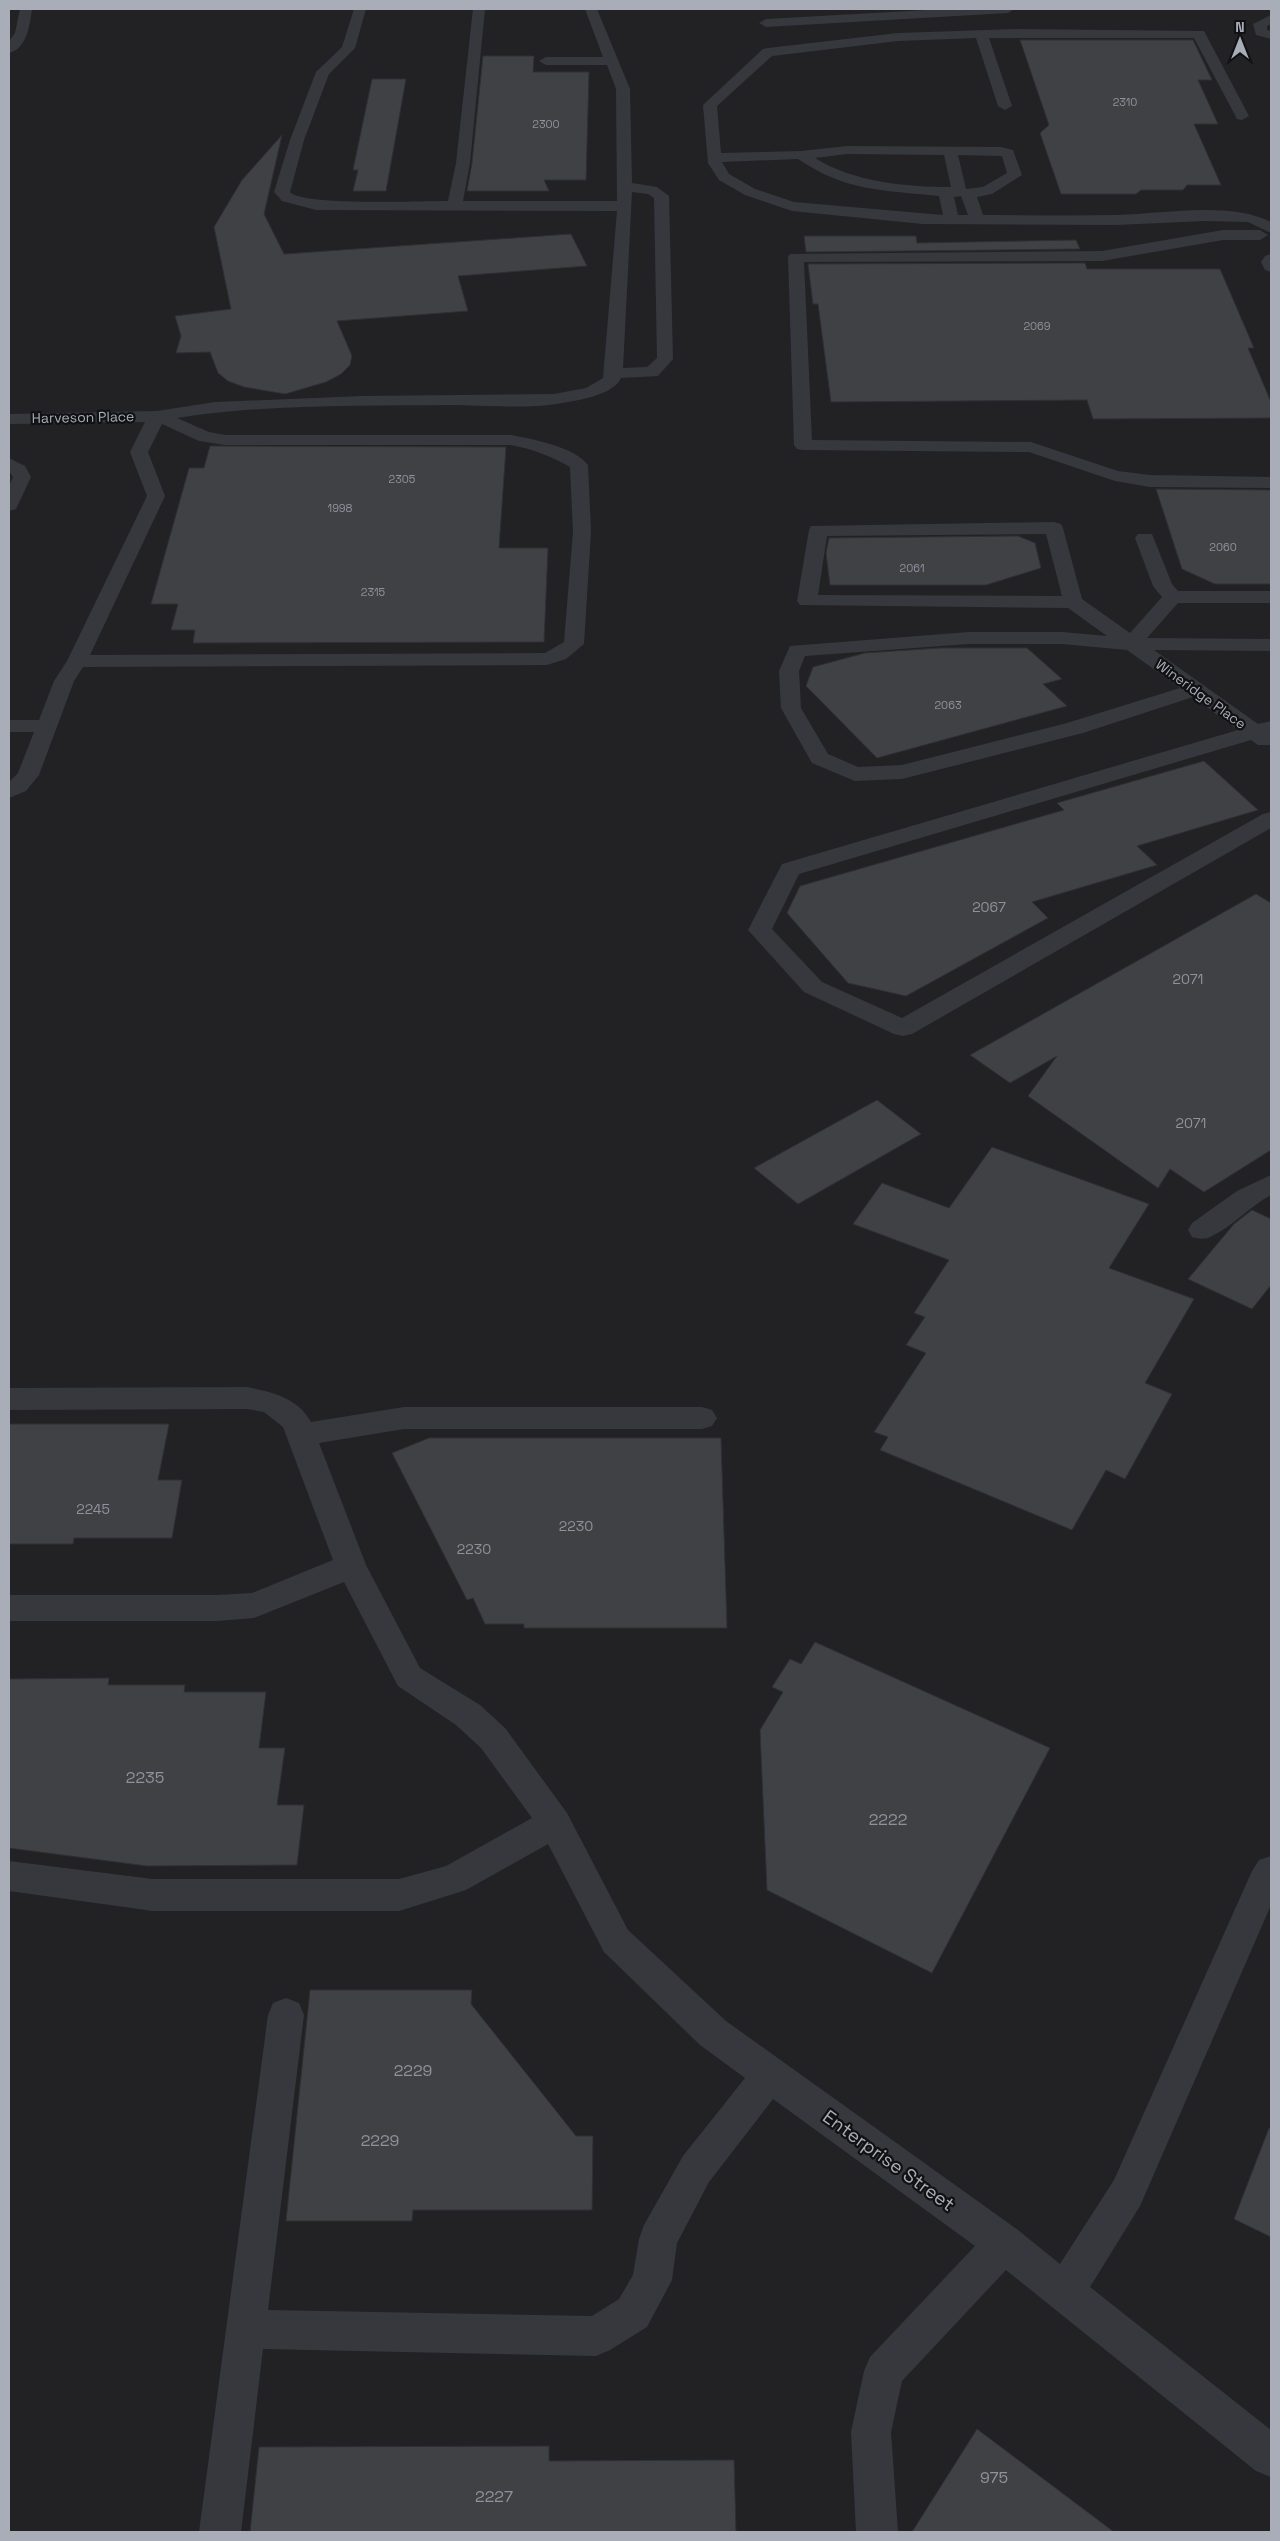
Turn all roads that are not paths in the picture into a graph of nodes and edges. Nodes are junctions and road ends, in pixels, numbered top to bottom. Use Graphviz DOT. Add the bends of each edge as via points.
graph roads {
  1 [pos="26,9"];
  2 [pos="360,9"];
  3 [pos="479,9"];
  4 [pos="591,9"];
  5 [pos="878,9"];
  6 [pos="1008,9"];
  7 [pos="978,10"];
  8 [pos="763,15"];
  9 [pos="1271,19"];
  10 [pos="980,34"];
  11 [pos="1271,35"];
  12 [pos="9,49"];
  13 [pos="768,52"];
  14 [pos="546,61"];
  15 [pos="611,61"];
  16 [pos="1005,106"];
  17 [pos="1242,116"];
  18 [pos="949,151"];
  19 [pos="802,155"];
  20 [pos="714,158"];
  21 [pos="625,188"];
  22 [pos="958,193"];
  23 [pos="455,205"];
  24 [pos="625,206"];
  25 [pos="951,219"];
  26 [pos="977,220"];
  27 [pos="1271,228"];
  28 [pos="1271,234"];
  29 [pos="1271,259"];
  30 [pos="1271,267"];
  31 [pos="614,373"];
  32 [pos="157,416"];
  33 [pos="9,419"];
  34 [pos="9,463"];
  35 [pos="1271,484"];
  36 [pos="9,505"];
  37 [pos="1145,538"];
  38 [pos="1173,597"];
  39 [pos="1271,597"];
  40 [pos="1073,602"];
  41 [pos="1131,644"];
  42 [pos="1271,645"];
  43 [pos="77,661"];
  44 [pos="1194,690"];
  45 [pos="9,726"];
  46 [pos="46,726"];
  47 [pos="1266,735"];
  48 [pos="9,790"];
  49 [pos="1271,818"];
  50 [pos="1271,1184"];
  51 [pos="1202,1230"];
  52 [pos="9,1399"];
  53 [pos="702,1418"];
  54 [pos="301,1435"];
  55 [pos="351,1566"];
  56 [pos="9,1608"];
  57 [pos="555,1823"];
  58 [pos="1271,1871"];
  59 [pos="9,1876"];
  60 [pos="286,2015"];
  61 [pos="770,2074"];
  62 [pos="1004,2244"];
  63 [pos="1065,2291"];
  64 [pos="246,2329"];
  65 [pos="1271,2456"];
  66 [pos="220,2532"];
  67 [pos="877,2532"];
  1 -- 12 [label="street" via="21,34"];
  2 -- 23 [label="street" via="348,48 323,72 296,140 282,192 286,198 316,205"];
  3 -- 23 [label="street" via="463,163"];
  4 -- 15 [label="street"];
  5 -- 8 [label="street"];
  6 -- 7 [label="street"];
  7 -- 8 [label="street"];
  8 -- 13 [label="street" via="778,42"];
  9 -- 11 [label="street" via="1260,24 1261,32"];
  10 -- 13 [label="street" via="898,37"];
  10 -- 16 [label="street"];
  10 -- 17 [label="street" via="1199,34"];
  13 -- 20 [label="street" via="758,65 710,105"];
  14 -- 15 [label="street"];
  15 -- 21 [label="street" via="623,89"];
  18 -- 19 [label="street" via="847,150"];
  18 -- 22 [label="street"];
  18 -- 22 [label="street" via="1008,153 1015,176 987,190"];
  19 -- 20 [label="street"];
  19 -- 22 [label="street" via="827,172 862,184"];
  20 -- 25 [label="street" via="724,177 750,192 792,206 875,216"];
  21 -- 24 [label="street"];
  21 -- 31 [label="street" via="652,190 661,196 664,359 652,372"];
  22 -- 25 [label="street"];
  22 -- 26 [label="street"];
  23 -- 24 [label="street" via="556,198"];
  24 -- 31 [label="street"];
  25 -- 26 [label="street"];
  26 -- 27 [label="street" via="1205,216 1251,218"];
  28 -- 35 [label="street" via="1223,236 1102,256 796,257 802,445 1031,447 1115,476 1150,481"];
  29 -- 30 [label="street"];
  31 -- 32 [label="street, Harveson Place" via="611,381 603,387 554,399 362,401 215,407"];
  32 -- 33 [label="street, Harveson Place"];
  32 -- 43 [label="street" via="139,452 156,496"];
  32 -- 43 [label="street" via="205,437 225,440 511,440 558,452 579,465 582,532 574,644 564,653 547,659"];
  34 -- 36 [label="street" via="19,470 22,477"];
  37 -- 38 [label="street" via="1163,586"];
  38 -- 39 [label="street"];
  38 -- 41 [label="street"];
  40 -- 40 [label="street" via="1054,528 818,530 807,600"];
  40 -- 41 [label="street, Wineridge Place"];
  41 -- 42 [label="street"];
  41 -- 44 [label="street, Wineridge Place"];
  41 -- 44 [label="street" via="1062,638 969,638 797,650 789,671 791,708 820,758 855,774 902,772 1075,728"];
  43 -- 46 [label="street" via="64,681"];
  44 -- 47 [label="street, Wineridge Place"];
  45 -- 46 [label="street"];
  46 -- 48 [label="street" via="28,775"];
  47 -- 49 [label="street" via="790,869 760,930 813,987 903,1028"];
  50 -- 51 [label="street" via="1246,1197"];
  52 -- 54 [label="street, Enterprise Street" via="247,1398 286,1410"];
  53 -- 54 [label="street" via="404,1418"];
  54 -- 55 [label="street, Enterprise Street"];
  55 -- 56 [label="street" via="254,1605 217,1608"];
  55 -- 57 [label="street, Enterprise Street" via="409,1677 468,1715 493,1738"];
  57 -- 59 [label="street" via="454,1879 399,1895 153,1895"];
  57 -- 61 [label="street, Enterprise Street" via="616,1941 713,2033"];
  58 -- 63 [label="street" via="1127,2192"];
  60 -- 64 [label="street"];
  61 -- 62 [label="street, Enterprise Street"];
  61 -- 64 [label="street" via="696,2169 658,2239 652,2280 632,2313 596,2336"];
  62 -- 63 [label="street, Enterprise Street"];
  62 -- 67 [label="street" via="884,2371 871,2432"];
  63 -- 65 [label="street, Enterprise Street"];
  64 -- 66 [label="street"];
}
